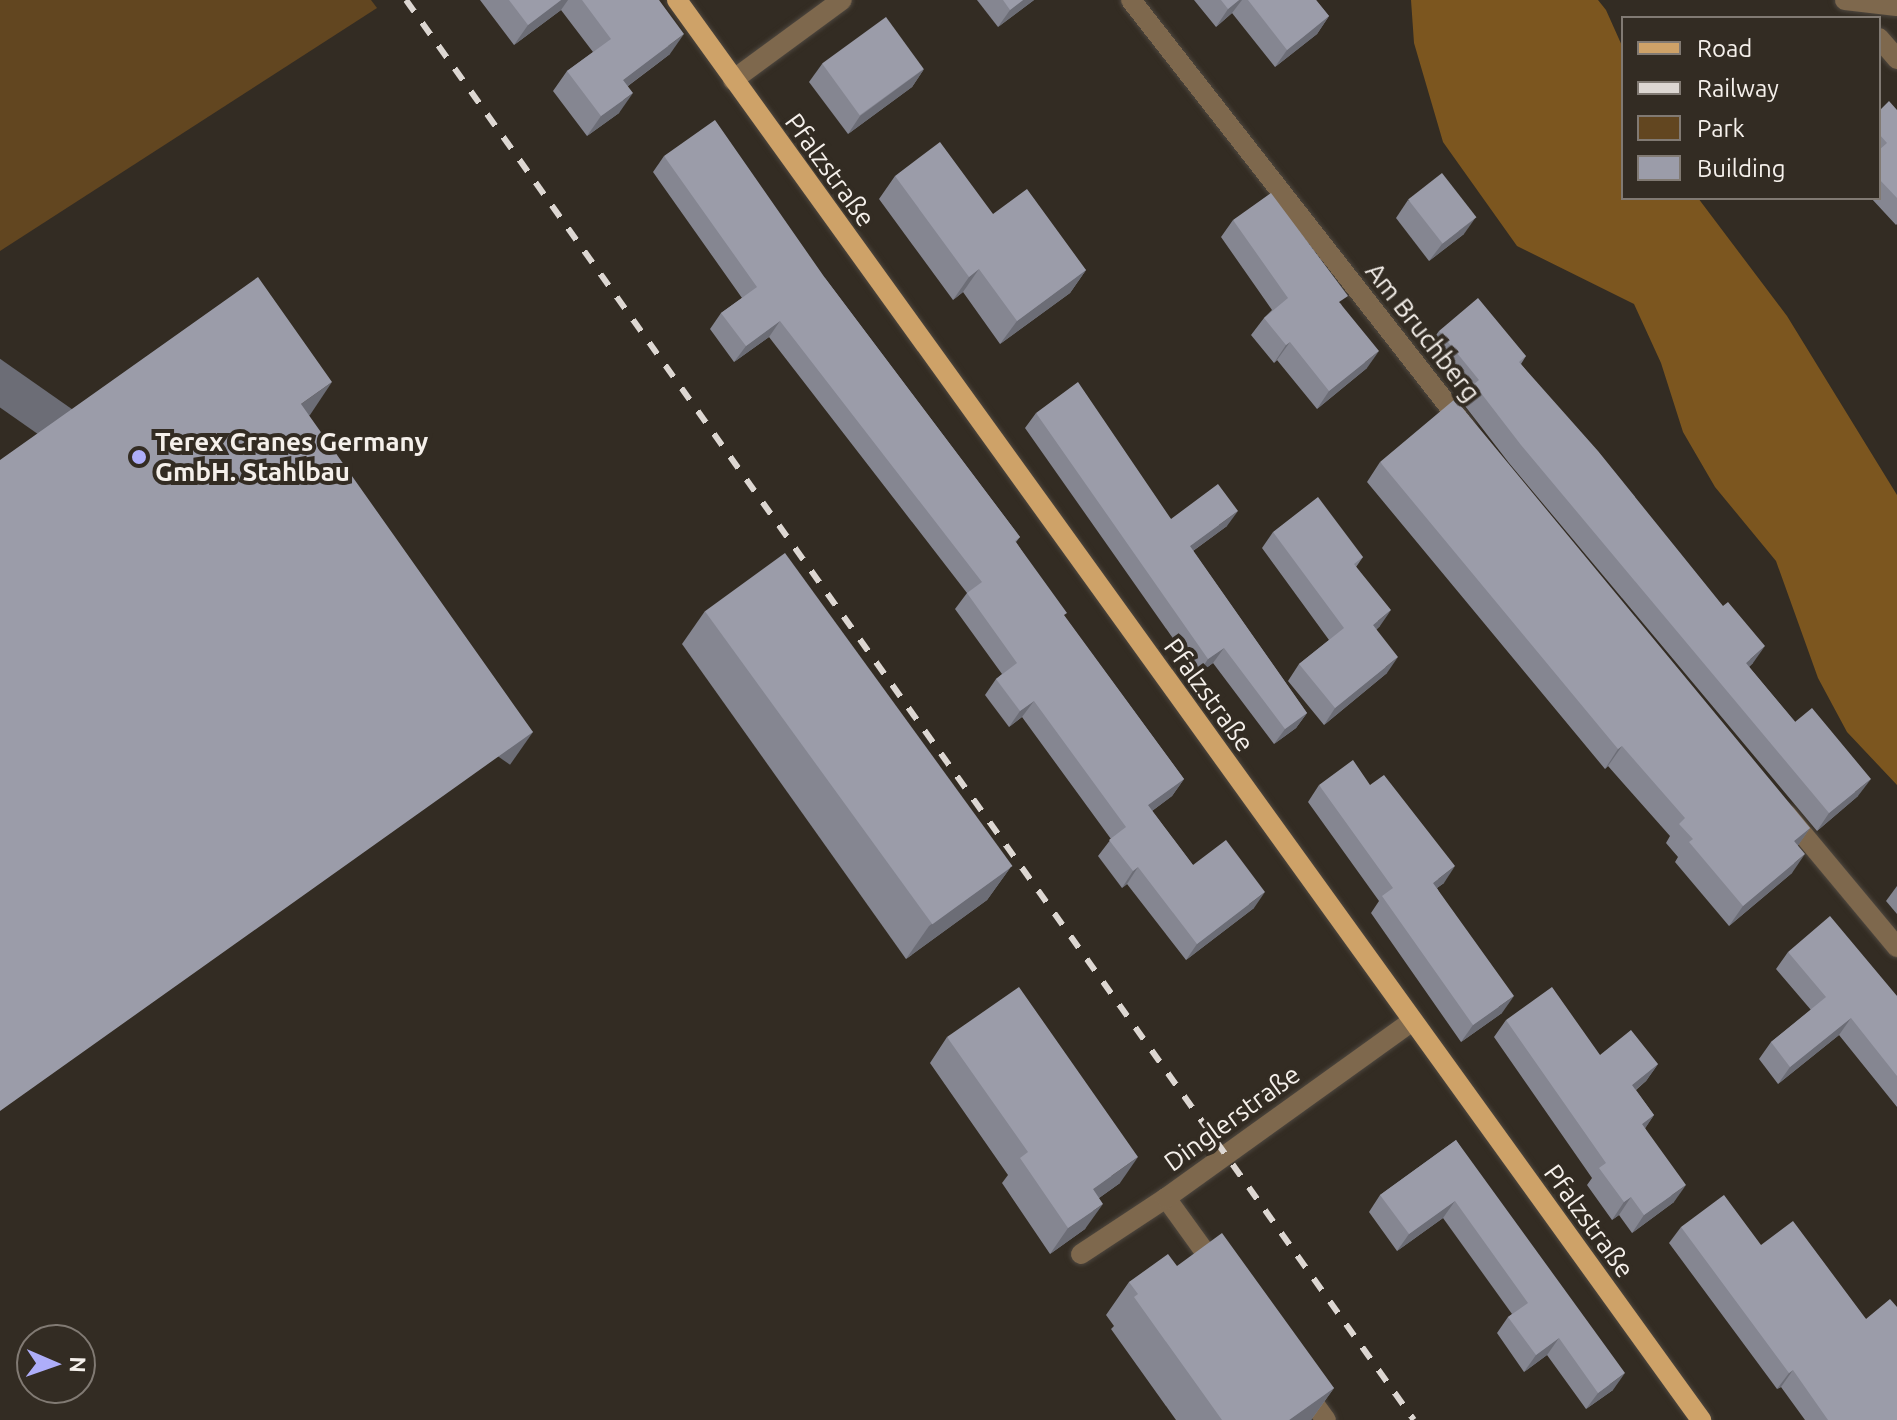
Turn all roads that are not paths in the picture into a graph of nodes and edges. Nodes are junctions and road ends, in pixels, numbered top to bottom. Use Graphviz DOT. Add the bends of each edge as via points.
graph roads {
  1 [pos="677,0"];
  2 [pos="842,0"];
  3 [pos="1131,0"];
  4 [pos="1856,5"];
  5 [pos="1897,6"];
  6 [pos="1881,40"];
  7 [pos="1897,59"];
  8 [pos="733,80"];
  9 [pos="1480,446"];
  10 [pos="1774,800"];
  11 [pos="1897,947"];
  12 [pos="1412,1021"];
  13 [pos="1166,1198"];
  14 [pos="1081,1254"];
  15 [pos="1228,1284"];
  16 [pos="1290,1371"];
  17 [pos="1326,1420"];
  18 [pos="1701,1420"];
  1 -- 8 [label="main road, Pfalzstraße"];
  2 -- 8 [label="street"];
  3 -- 9 [label="street, Am Bruchberg"];
  4 -- 5 [label="street"];
  6 -- 7 [label="street"];
  8 -- 12 [label="main road, Pfalzstraße"];
  10 -- 11 [label="street"];
  12 -- 13 [label="street, Dinglerstraße"];
  12 -- 18 [label="main road, Pfalzstraße"];
  13 -- 14 [label="street, Dinglerstraße"];
  13 -- 15 [label="street"];
  16 -- 17 [label="street"];
}
